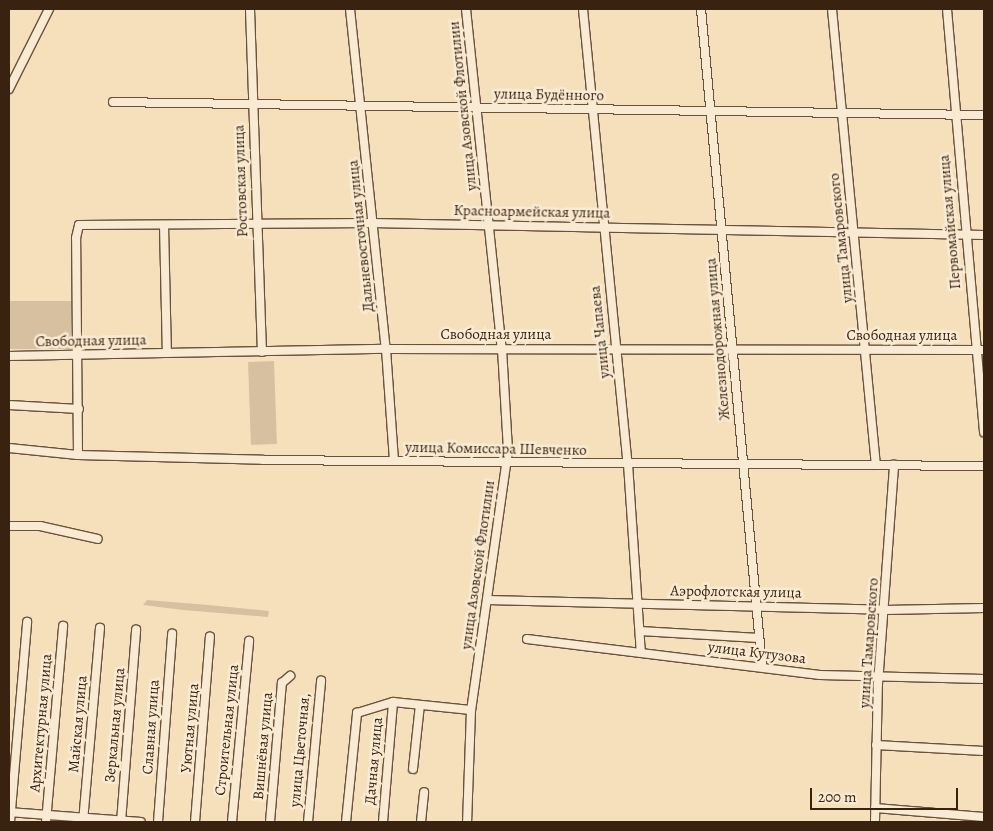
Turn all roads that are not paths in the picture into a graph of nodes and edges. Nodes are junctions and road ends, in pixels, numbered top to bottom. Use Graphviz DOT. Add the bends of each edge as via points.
graph roads {
  1 [pos="49,9"];
  2 [pos="250,9"];
  3 [pos="350,9"];
  4 [pos="466,9"];
  5 [pos="583,9"];
  6 [pos="700,9"];
  7 [pos="832,9"];
  8 [pos="947,9"];
  9 [pos="9,89"];
  10 [pos="112,102"];
  11 [pos="252,102"];
  12 [pos="361,106"];
  13 [pos="477,107"];
  14 [pos="593,110"];
  15 [pos="712,111"];
  16 [pos="842,114"];
  17 [pos="954,115"];
  18 [pos="984,116"];
  19 [pos="372,223"];
  20 [pos="257,224"];
  21 [pos="164,225"];
  22 [pos="490,226"];
  23 [pos="604,227"];
  24 [pos="722,230"];
  25 [pos="855,234"];
  26 [pos="965,234"];
  27 [pos="984,234"];
  28 [pos="502,348"];
  29 [pos="615,348"];
  30 [pos="734,348"];
  31 [pos="386,349"];
  32 [pos="866,350"];
  33 [pos="980,350"];
  34 [pos="262,352"];
  35 [pos="167,353"];
  36 [pos="79,355"];
  37 [pos="9,356"];
  38 [pos="9,405"];
  39 [pos="79,408"];
  40 [pos="984,432"];
  41 [pos="9,448"];
  42 [pos="78,454"];
  43 [pos="394,461"];
  44 [pos="507,463"];
  45 [pos="628,464"];
  46 [pos="744,464"];
  47 [pos="876,465"];
  48 [pos="894,465"];
  49 [pos="984,466"];
  50 [pos="9,526"];
  51 [pos="98,539"];
  52 [pos="487,600"];
  53 [pos="638,604"];
  54 [pos="756,606"];
  55 [pos="984,608"];
  56 [pos="885,610"];
  57 [pos="27,622"];
  58 [pos="63,626"];
  59 [pos="100,628"];
  60 [pos="136,630"];
  61 [pos="640,631"];
  62 [pos="172,634"];
  63 [pos="210,637"];
  64 [pos="759,638"];
  65 [pos="527,639"];
  66 [pos="250,641"];
  67 [pos="641,653"];
  68 [pos="762,667"];
  69 [pos="290,676"];
  70 [pos="881,678"];
  71 [pos="984,678"];
  72 [pos="320,681"];
  73 [pos="392,702"];
  74 [pos="420,705"];
  75 [pos="471,708"];
  76 [pos="876,745"];
  77 [pos="984,751"];
  78 [pos="413,769"];
  79 [pos="424,792"];
  80 [pos="875,808"];
  81 [pos="10,812"];
  82 [pos="984,817"];
  83 [pos="46,818"];
  84 [pos="83,820"];
  85 [pos="121,821"];
  86 [pos="10,822"];
  87 [pos="141,822"];
  88 [pos="158,822"];
  89 [pos="195,822"];
  90 [pos="232,822"];
  91 [pos="270,822"];
  92 [pos="308,822"];
  93 [pos="346,822"];
  94 [pos="383,822"];
  95 [pos="421,822"];
  96 [pos="466,822"];
  97 [pos="875,822"];
  1 -- 9 [label="street"];
  2 -- 11 [label="street, Ростовская улица"];
  3 -- 12 [label="street, Дальневосточная улица"];
  4 -- 13 [label="street, улица Азовской Флотилии"];
  5 -- 14 [label="street, улица Чапаева"];
  6 -- 15 [label="street, Железнодорожная улица"];
  7 -- 16 [label="street, улица Тамаровского"];
  8 -- 17 [label="street, Первомайская улица"];
  10 -- 11 [label="street, улица Будённого"];
  11 -- 12 [label="street, улица Будённого"];
  11 -- 20 [label="street, Ростовская улица"];
  12 -- 13 [label="street, улица Будённого"];
  12 -- 19 [label="street, Дальневосточная улица"];
  13 -- 14 [label="street, улица Будённого"];
  13 -- 22 [label="street, улица Азовской Флотилии"];
  14 -- 15 [label="street, улица Будённого"];
  14 -- 23 [label="street, улица Чапаева"];
  15 -- 16 [label="street, улица Будённого"];
  15 -- 24 [label="street, Железнодорожная улица"];
  16 -- 17 [label="street, улица Будённого"];
  16 -- 25 [label="street, улица Тамаровского"];
  17 -- 18 [label="street, улица Будённого"];
  17 -- 26 [label="street, Первомайская улица"];
  19 -- 20 [label="street, Красноармейская улица"];
  19 -- 22 [label="street, Красноармейская улица"];
  19 -- 31 [label="street, Дальневосточная улица"];
  20 -- 21 [label="street, Красноармейская улица"];
  20 -- 34 [label="street, Ростовская улица"];
  21 -- 35 [label="street"];
  21 -- 36 [label="street, Красноармейская улица" via="79,225 76,238"];
  22 -- 23 [label="street, Красноармейская улица"];
  22 -- 28 [label="street, улица Азовской Флотилии"];
  23 -- 24 [label="street, Красноармейская улица"];
  23 -- 29 [label="street, улица Чапаева"];
  24 -- 25 [label="street, Красноармейская улица"];
  24 -- 30 [label="street, Железнодорожная улица"];
  25 -- 26 [label="street, Красноармейская улица"];
  25 -- 32 [label="street, улица Тамаровского"];
  26 -- 27 [label="street, Красноармейская улица"];
  26 -- 33 [label="street, Первомайская улица"];
  28 -- 29 [label="street, Свободная улица"];
  28 -- 31 [label="street, Свободная улица"];
  28 -- 44 [label="street, улица Азовской Флотилии"];
  29 -- 30 [label="street, Свободная улица"];
  29 -- 45 [label="street, улица Чапаева"];
  30 -- 32 [label="street, Свободная улица"];
  30 -- 46 [label="street, Железнодорожная улица"];
  31 -- 34 [label="street, Свободная улица"];
  31 -- 43 [label="street, Дальневосточная улица"];
  32 -- 33 [label="street, Свободная улица"];
  32 -- 47 [label="street, улица Тамаровского"];
  33 -- 40 [label="street, Первомайская улица"];
  34 -- 35 [label="street, Свободная улица"];
  35 -- 36 [label="street, Свободная улица"];
  36 -- 37 [label="street, Свободная улица"];
  36 -- 39 [label="street"];
  38 -- 39 [label="street"];
  39 -- 42 [label="street"];
  41 -- 42 [label="street, улица Комиссара Шевченко"];
  42 -- 43 [label="street, улица Комиссара Шевченко"];
  43 -- 44 [label="street, улица Комиссара Шевченко"];
  44 -- 45 [label="street, улица Комиссара Шевченко"];
  44 -- 52 [label="street, улица Азовской Флотилии"];
  45 -- 46 [label="street, улица Комиссара Шевченко"];
  45 -- 53 [label="street, улица Чапаева"];
  46 -- 47 [label="street, улица Комиссара Шевченко"];
  46 -- 54 [label="street, Железнодорожная улица"];
  47 -- 48 [label="street, улица Комиссара Шевченко"];
  48 -- 49 [label="street, улица Комиссара Шевченко"];
  48 -- 56 [label="street, улица Тамаровского"];
  50 -- 51 [label="street" via="40,526"];
  52 -- 53 [label="street, Аэрофлотская улица"];
  52 -- 75 [label="street, улица Азовской Флотилии"];
  53 -- 54 [label="street, Аэрофлотская улица"];
  53 -- 61 [label="street, улица Чапаева"];
  54 -- 56 [label="street, Аэрофлотская улица"];
  54 -- 64 [label="street, Железнодорожная улица"];
  55 -- 56 [label="street, Аэрофлотская улица"];
  56 -- 70 [label="street, улица Тамаровского"];
  57 -- 81 [label="street"];
  58 -- 83 [label="street, Архитектурная улица"];
  59 -- 84 [label="street, Майская улица"];
  60 -- 85 [label="street, Зеркальная улица"];
  61 -- 64 [label="street"];
  61 -- 67 [label="street, улица Чапаева"];
  62 -- 88 [label="street, Славная улица"];
  63 -- 89 [label="street, Уютная улица"];
  64 -- 68 [label="street, Железнодорожная улица"];
  65 -- 67 [label="street, улица Кутузова"];
  66 -- 90 [label="street, Строительная улица"];
  67 -- 68 [label="street, улица Кутузова"];
  68 -- 70 [label="street, улица Кутузова" via="820,675"];
  69 -- 91 [label="street, Вишнёвая улица" via="282,683"];
  70 -- 71 [label="street, улица Кутузова"];
  70 -- 76 [label="street, улица Тамаровского"];
  72 -- 92 [label="street, улица Цветочная,"];
  73 -- 74 [label="street"];
  73 -- 93 [label="street" via="357,713"];
  73 -- 94 [label="street, Дачная улица"];
  74 -- 75 [label="street"];
  74 -- 78 [label="street"];
  75 -- 96 [label="street, улица Азовской Флотилии"];
  76 -- 77 [label="street"];
  76 -- 80 [label="street, улица Тамаровского"];
  79 -- 95 [label="street"];
  80 -- 82 [label="street"];
  80 -- 97 [label="street, улица Тамаровского"];
  81 -- 83 [label="street"];
  81 -- 86 [label="street"];
  83 -- 84 [label="street"];
  84 -- 85 [label="street"];
  85 -- 87 [label="street"];
}
